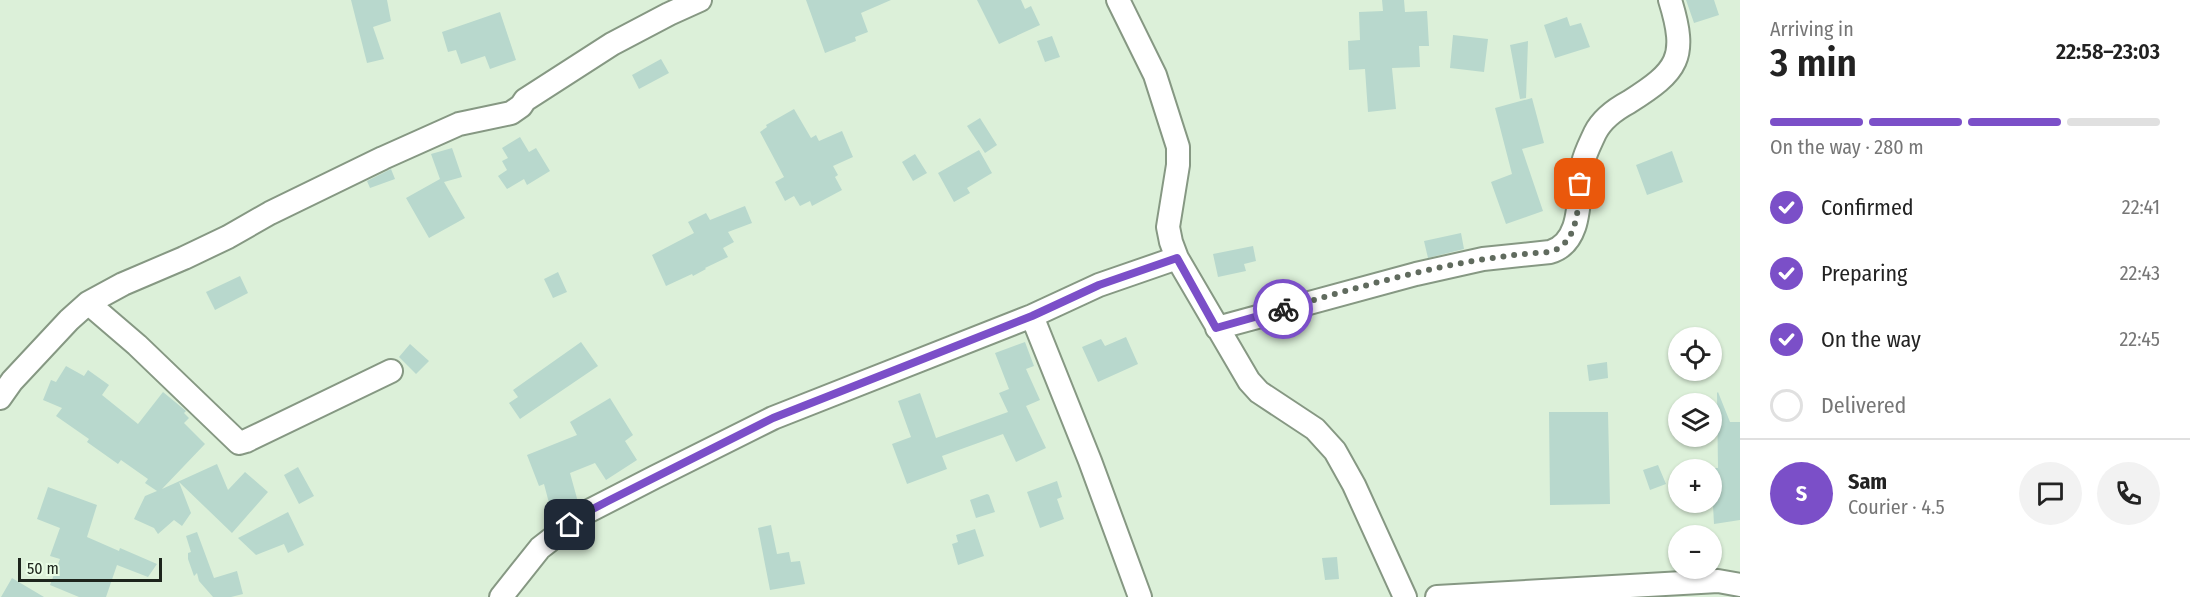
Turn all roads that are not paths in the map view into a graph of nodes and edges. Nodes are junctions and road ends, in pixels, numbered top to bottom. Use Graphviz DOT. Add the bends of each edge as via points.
graph roads {
  1 [pos="700,0"];
  2 [pos="1118,0"];
  3 [pos="1670,0"];
  4 [pos="1177,258"];
  5 [pos="88,303"];
  6 [pos="1032,316"];
  7 [pos="1216,328"];
  8 [pos="391,370"];
  9 [pos="0,398"];
  10 [pos="1740,585"];
  11 [pos="501,597"];
  12 [pos="1140,597"];
  13 [pos="1405,597"];
  14 [pos="1437,597"];
  1 -- 5 [label="street" via="612,44 511,112 459,124 383,158"];
  2 -- 4 [label="street" via="1155,75 1178,147 1179,165 1168,227"];
  3 -- 7 [label="street" via="1679,40 1676,59 1666,76 1614,111 1596,130 1583,161 1577,216 1560,249 1483,259 1416,274"];
  4 -- 6 [label="street" via="1099,285"];
  4 -- 7 [label="street"];
  5 -- 8 [label="street" via="239,443"];
  5 -- 9 [label="street"];
  6 -- 11 [label="street" via="773,418 585,513 540,548"];
  6 -- 12 [label="street"];
  7 -- 13 [label="street" via="1259,392 1315,429 1335,451"];
  10 -- 14 [label="street" via="1718,582"];
}
